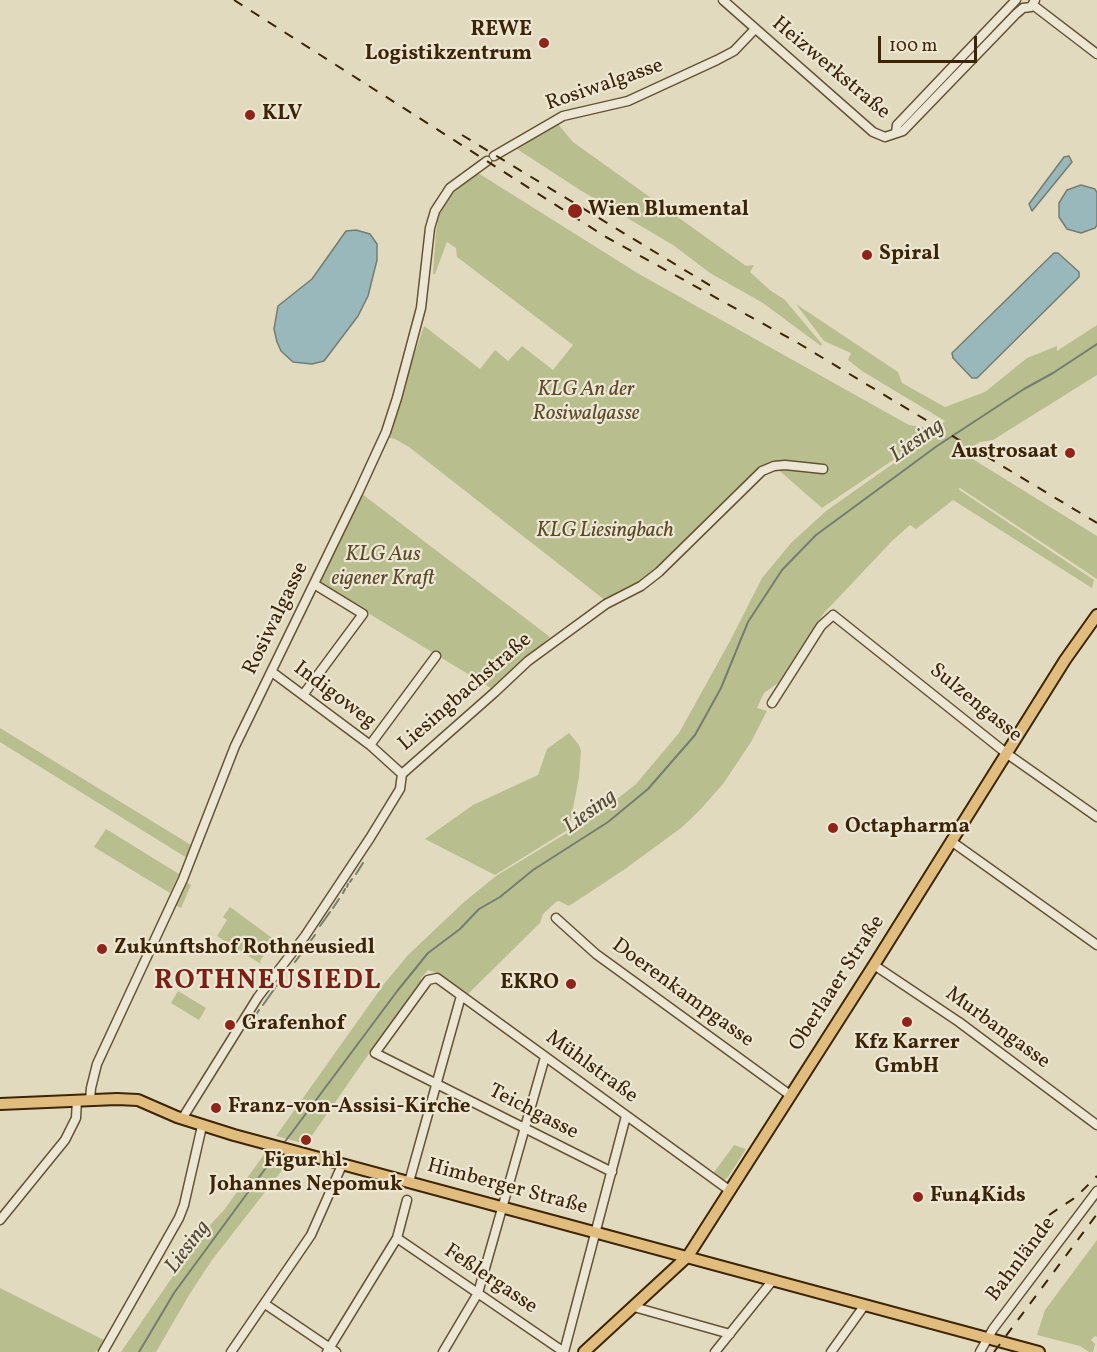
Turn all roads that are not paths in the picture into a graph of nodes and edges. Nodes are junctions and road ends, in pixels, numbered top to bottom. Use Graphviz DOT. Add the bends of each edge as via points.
graph roads {
  1 [pos="723,0"];
  2 [pos="1016,0"];
  3 [pos="1034,2"];
  4 [pos="1023,8"];
  5 [pos="755,29"];
  6 [pos="1097,54"];
  7 [pos="893,135"];
  8 [pos="823,469"];
  9 [pos="314,584"];
  10 [pos="1097,615"];
  11 [pos="436,656"];
  12 [pos="272,672"];
  13 [pos="303,695"];
  14 [pos="772,703"];
  15 [pos="370,745"];
  16 [pos="1006,753"];
  17 [pos="402,774"];
  18 [pos="1097,817"];
  19 [pos="951,841"];
  20 [pos="556,918"];
  21 [pos="1097,945"];
  22 [pos="874,965"];
  23 [pos="461,996"];
  24 [pos="375,1053"];
  25 [pos="545,1056"];
  26 [pos="436,1085"];
  27 [pos="790,1095"];
  28 [pos="77,1100"];
  29 [pos="90,1100"];
  30 [pos="0,1104"];
  31 [pos="184,1116"];
  32 [pos="626,1116"];
  33 [pos="1097,1125"];
  34 [pos="202,1126"];
  35 [pos="524,1129"];
  36 [pos="342,1165"];
  37 [pos="612,1172"];
  38 [pos="409,1182"];
  39 [pos="729,1190"];
  40 [pos="1097,1191"];
  41 [pos="407,1200"];
  42 [pos="503,1208"];
  43 [pos="0,1220"];
  44 [pos="596,1232"];
  45 [pos="397,1238"];
  46 [pos="687,1256"];
  47 [pos="773,1280"];
  48 [pos="478,1293"];
  49 [pos="265,1304"];
  50 [pos="864,1306"];
  51 [pos="634,1307"];
  52 [pos="729,1334"];
  53 [pos="987,1340"];
  54 [pos="331,1351"];
  55 [pos="103,1352"];
  56 [pos="231,1352"];
  57 [pos="443,1352"];
  58 [pos="564,1352"];
  59 [pos="584,1352"];
  60 [pos="715,1352"];
  61 [pos="831,1352"];
  62 [pos="980,1352"];
  63 [pos="1040,1352"];
  1 -- 5 [label="street, Heizwerkstraße"];
  2 -- 4 [label="street"];
  2 -- 7 [label="street" via="897,125"];
  3 -- 4 [label="street"];
  3 -- 6 [label="street"];
  4 -- 7 [label="street" via="903,131"];
  5 -- 7 [label="street, Heizwerkstraße" via="873,132 880,137"];
  5 -- 9 [label="street, Rosiwalgasse" via="724,57 628,101 563,116 450,188 435,211 430,228 421,308 394,409 365,480"];
  8 -- 17 [label="street, Liesingbachstraße" via="785,465 762,471 659,572 606,604 537,654"];
  9 -- 12 [label="street, Rosiwalgasse"];
  9 -- 13 [label="street" via="363,614"];
  10 -- 16 [label="main road, Oberlaaer Straße"];
  11 -- 15 [label="street"];
  12 -- 13 [label="street, Indigoweg"];
  12 -- 29 [label="street, Rosiwalgasse" via="230,756 183,879 98,1064"];
  13 -- 15 [label="street, Indigoweg"];
  14 -- 16 [label="street, Sulzengasse" via="821,626 834,615"];
  15 -- 17 [label="street, Indigoweg"];
  16 -- 18 [label="street, Sulzengasse"];
  16 -- 19 [label="main road, Oberlaaer Straße"];
  17 -- 31 [label="street, Liesingbachstraße" via="400,789 367,844 258,998"];
  19 -- 21 [label="street"];
  19 -- 22 [label="main road, Oberlaaer Straße"];
  20 -- 27 [label="street, Doerenkampgasse" via="596,954"];
  22 -- 27 [label="main road, Oberlaaer Straße"];
  22 -- 33 [label="street, Murbangasse" via="959,1022"];
  23 -- 24 [label="street, Mühlstraße" via="437,978 431,978"];
  23 -- 25 [label="street, Mühlstraße"];
  23 -- 26 [label="street"];
  24 -- 26 [label="street, Teichgasse"];
  25 -- 32 [label="street, Mühlstraße"];
  25 -- 35 [label="street"];
  26 -- 35 [label="street, Teichgasse"];
  26 -- 38 [label="street"];
  27 -- 39 [label="main road, Oberlaaer Straße"];
  28 -- 29 [label="main road, Himberger Straße"];
  28 -- 30 [label="main road, Himberger Straße"];
  28 -- 43 [label="street" via="76,1118 65,1140"];
  29 -- 31 [label="main road, Himberger Straße" via="138,1100"];
  31 -- 34 [label="main road, Himberger Straße"];
  32 -- 37 [label="street"];
  32 -- 39 [label="street, Mühlstraße"];
  34 -- 36 [label="main road, Himberger Straße"];
  34 -- 55 [label="street" via="179,1218"];
  35 -- 37 [label="street, Teichgasse"];
  35 -- 42 [label="street"];
  36 -- 38 [label="main road, Himberger Straße"];
  36 -- 49 [label="street" via="311,1235"];
  37 -- 44 [label="street"];
  38 -- 42 [label="main road, Himberger Straße"];
  39 -- 46 [label="main road, Oberlaaer Straße"];
  40 -- 53 [label="street, Bahnlände"];
  41 -- 45 [label="street"];
  42 -- 44 [label="main road, Himberger Straße"];
  42 -- 48 [label="street"];
  44 -- 46 [label="main road, Himberger Straße"];
  44 -- 58 [label="street"];
  45 -- 48 [label="street, Feßlergasse"];
  45 -- 54 [label="street"];
  46 -- 47 [label="main road, Himberger Straße"];
  46 -- 51 [label="main road, Oberlaaer Straße"];
  47 -- 50 [label="main road, Himberger Straße"];
  47 -- 52 [label="street"];
  48 -- 57 [label="street"];
  48 -- 58 [label="street, Feßlergasse"];
  49 -- 54 [label="street"];
  49 -- 56 [label="street"];
  50 -- 53 [label="main road, Himberger Straße"];
  50 -- 61 [label="street"];
  51 -- 52 [label="street"];
  51 -- 59 [label="main road, Oberlaaer Straße"];
  52 -- 60 [label="street"];
  53 -- 62 [label="street, Bahnlände"];
  53 -- 63 [label="main road, Himberger Straße"];
}
